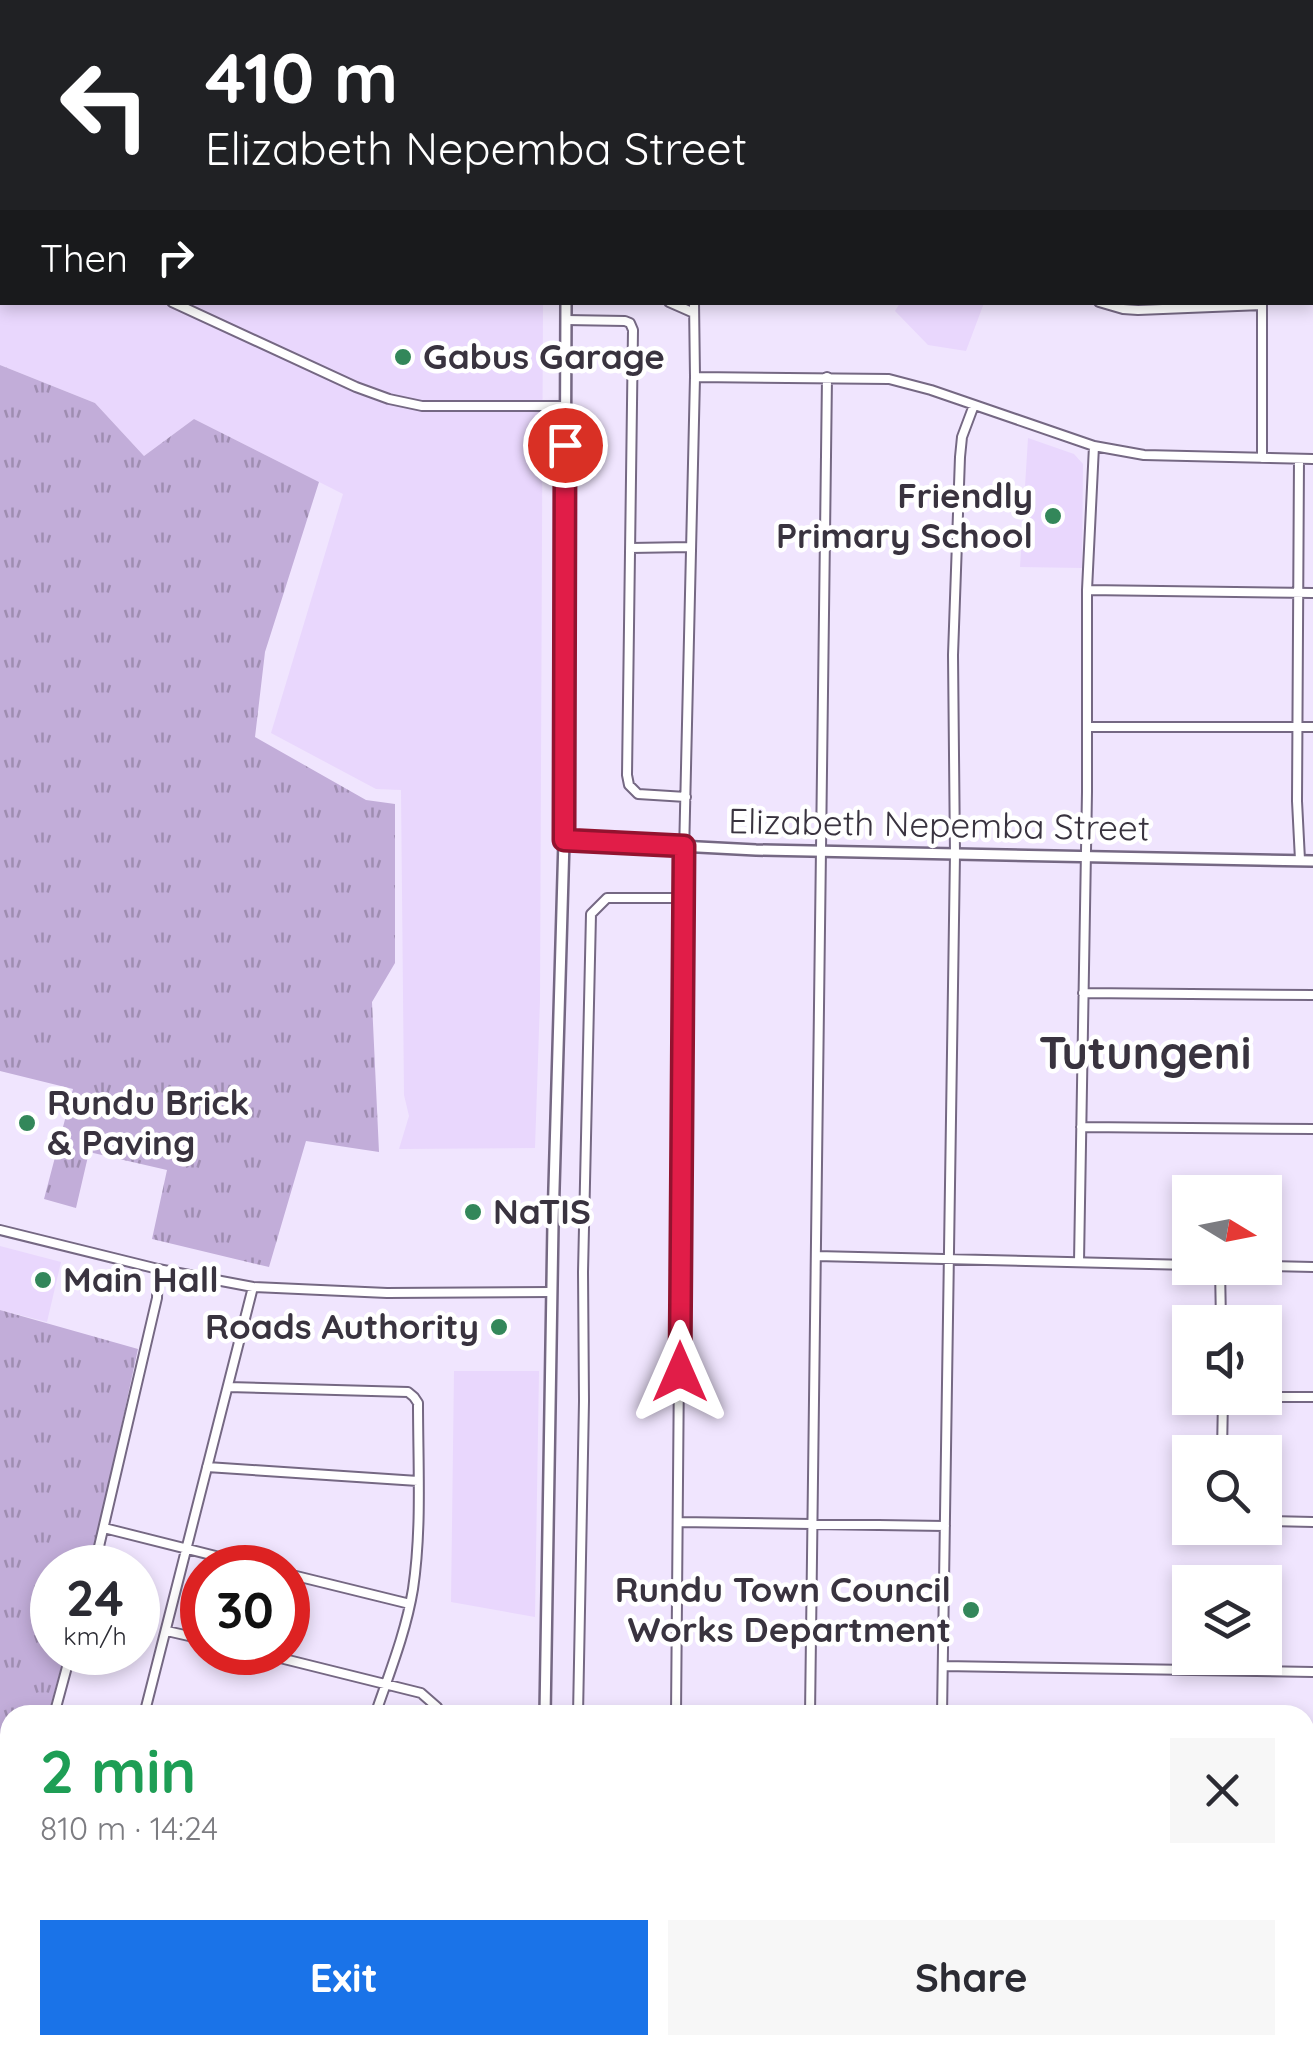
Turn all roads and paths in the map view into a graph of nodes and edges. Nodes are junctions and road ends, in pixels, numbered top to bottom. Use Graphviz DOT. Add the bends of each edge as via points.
graph roads {
  1 [pos="179,305"];
  2 [pos="566,305"];
  3 [pos="676,305"];
  4 [pos="694,305"];
  5 [pos="1108,305"];
  6 [pos="1241,305"];
  7 [pos="1262,305"];
  8 [pos="694,313"];
  9 [pos="566,320"];
  10 [pos="695,377"];
  11 [pos="827,378"];
  12 [pos="974,404"];
  13 [pos="565,406"];
  14 [pos="1094,446"];
  15 [pos="1262,458"];
  16 [pos="1299,459"];
  17 [pos="1313,459"];
  18 [pos="691,547"];
  19 [pos="630,548"];
  20 [pos="1087,590"];
  21 [pos="1298,592"];
  22 [pos="1313,592"];
  23 [pos="1298,727"];
  24 [pos="1313,727"];
  25 [pos="1087,728"];
  26 [pos="686,797"];
  27 [pos="564,840"];
  28 [pos="684,846"];
  29 [pos="822,852"];
  30 [pos="955,854"];
  31 [pos="1086,856"];
  32 [pos="1300,860"];
  33 [pos="1313,861"];
  34 [pos="683,898"];
  35 [pos="1083,993"];
  36 [pos="1313,995"];
  37 [pos="1081,1127"];
  38 [pos="1313,1129"];
  39 [pos="0,1230"];
  40 [pos="816,1256"];
  41 [pos="948,1258"];
  42 [pos="1079,1262"];
  43 [pos="1172,1265"];
  44 [pos="1282,1266"];
  45 [pos="1313,1267"];
  46 [pos="158,1270"];
  47 [pos="254,1287"];
  48 [pos="552,1292"];
  49 [pos="228,1387"];
  50 [pos="1282,1397"];
  51 [pos="1313,1397"];
  52 [pos="207,1467"];
  53 [pos="418,1481"];
  54 [pos="1282,1521"];
  55 [pos="678,1522"];
  56 [pos="1313,1522"];
  57 [pos="812,1524"];
  58 [pos="944,1526"];
  59 [pos="104,1528"];
  60 [pos="100,1545"];
  61 [pos="187,1545"];
  62 [pos="180,1547"];
  63 [pos="180,1574"];
  64 [pos="310,1579"];
  65 [pos="410,1604"];
  66 [pos="167,1631"];
  67 [pos="180,1634"];
  68 [pos="310,1665"];
  69 [pos="943,1666"];
  70 [pos="1313,1672"];
  71 [pos="65,1675"];
  72 [pos="386,1684"];
  73 [pos="57,1705"];
  74 [pos="147,1705"];
  75 [pos="378,1705"];
  76 [pos="435,1705"];
  77 [pos="544,1705"];
  78 [pos="578,1705"];
  79 [pos="676,1705"];
  80 [pos="810,1705"];
  81 [pos="942,1705"];
  1 -- 13 [label="street" via="389,399 422,406"];
  2 -- 9 [label="street"];
  3 -- 8 [label="street"];
  4 -- 8 [label="street"];
  5 -- 6 [label="street"];
  7 -- 15 [label="street"];
  8 -- 10 [label="street"];
  9 -- 13 [label="street"];
  9 -- 19 [label="street" via="626,321 634,330"];
  10 -- 11 [label="street"];
  10 -- 18 [label="street"];
  11 -- 12 [label="street" via="888,379"];
  11 -- 29 [label="street"];
  12 -- 14 [label="street"];
  12 -- 30 [label="street" via="960,457"];
  13 -- 27 [label="street"];
  14 -- 15 [label="street" via="1144,455"];
  14 -- 20 [label="street"];
  15 -- 16 [label="street"];
  16 -- 17 [label="street"];
  16 -- 21 [label="street"];
  18 -- 19 [label="street"];
  18 -- 26 [label="street"];
  19 -- 26 [label="street" via="626,776 638,794"];
  20 -- 21 [label="street"];
  20 -- 25 [label="street"];
  21 -- 22 [label="street"];
  21 -- 23 [label="street"];
  23 -- 24 [label="street"];
  23 -- 25 [label="street"];
  23 -- 32 [label="street"];
  25 -- 31 [label="street"];
  26 -- 28 [label="street"];
  27 -- 28 [label="street, Elizabeth Nepemba Street"];
  27 -- 48 [label="street"];
  28 -- 29 [label="street, Elizabeth Nepemba Street"];
  28 -- 34 [label="street"];
  29 -- 30 [label="street, Elizabeth Nepemba Street"];
  29 -- 40 [label="street"];
  30 -- 31 [label="street, Elizabeth Nepemba Street"];
  30 -- 41 [label="street"];
  31 -- 32 [label="street, Elizabeth Nepemba Street"];
  31 -- 35 [label="street"];
  32 -- 33 [label="street, Elizabeth Nepemba Street"];
  34 -- 55 [label="street"];
  34 -- 78 [label="street" via="606,898 591,914"];
  35 -- 36 [label="street"];
  35 -- 37 [label="street"];
  37 -- 38 [label="street"];
  37 -- 42 [label="street"];
  39 -- 46 [label="street"];
  40 -- 41 [label="street"];
  40 -- 57 [label="street"];
  41 -- 42 [label="street"];
  41 -- 58 [label="street"];
  42 -- 43 [label="street"];
  44 -- 45 [label="street"];
  46 -- 47 [label="street"];
  46 -- 59 [label="street"];
  47 -- 48 [label="street"];
  47 -- 49 [label="street"];
  48 -- 77 [label="street"];
  49 -- 52 [label="street"];
  49 -- 53 [label="street" via="408,1392 418,1404"];
  50 -- 51 [label="street"];
  52 -- 53 [label="street"];
  52 -- 61 [label="street"];
  53 -- 65 [label="street"];
  54 -- 56 [label="street"];
  55 -- 57 [label="street"];
  55 -- 79 [label="street"];
  57 -- 58 [label="street"];
  57 -- 80 [label="street"];
  58 -- 69 [label="street"];
  59 -- 60 [label="street"];
  59 -- 62 [label="street"];
  63 -- 66 [label="street"];
  64 -- 65 [label="street"];
  65 -- 72 [label="street"];
  66 -- 67 [label="street"];
  66 -- 74 [label="street"];
  68 -- 72 [label="street"];
  69 -- 70 [label="street"];
  69 -- 81 [label="street"];
  71 -- 73 [label="street"];
  72 -- 75 [label="street"];
  72 -- 76 [label="street" via="421,1693"];
}
